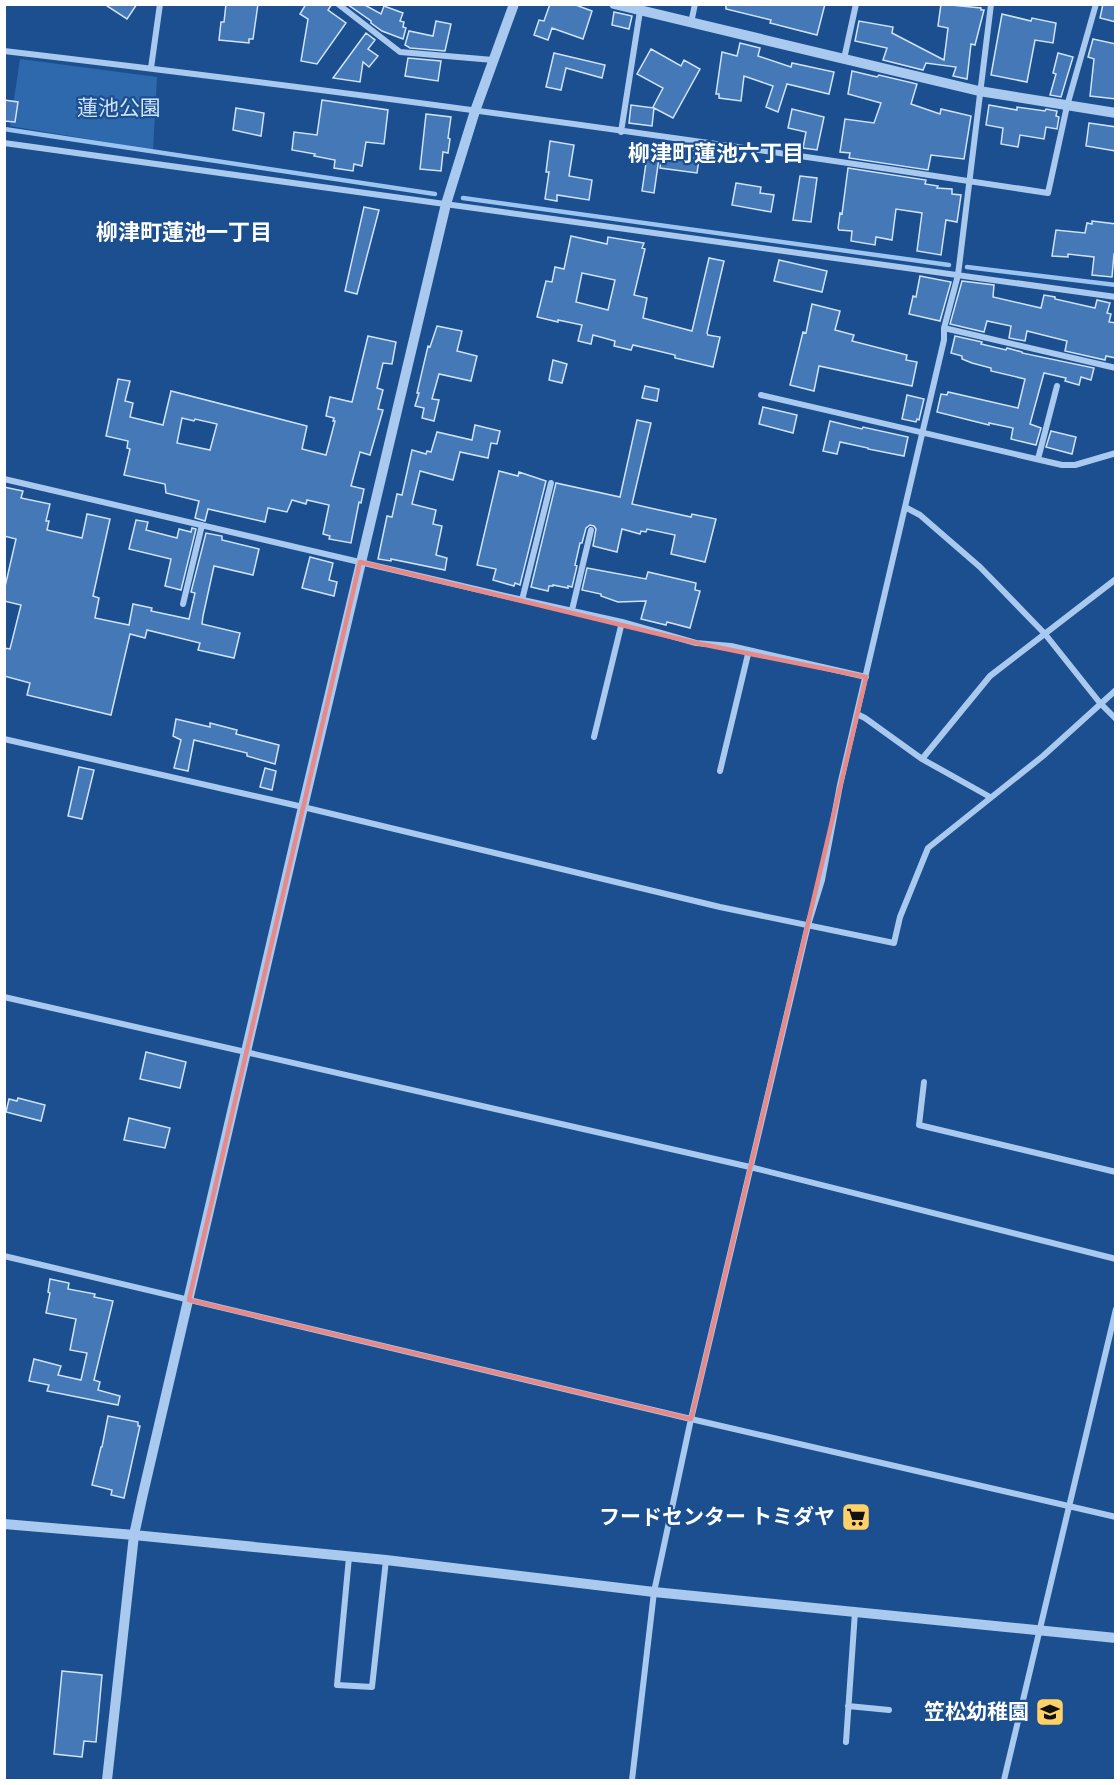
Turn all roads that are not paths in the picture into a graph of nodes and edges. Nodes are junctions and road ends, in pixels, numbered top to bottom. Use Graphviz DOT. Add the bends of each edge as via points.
graph roads {
  1 [pos="160,4"];
  2 [pos="338,4"];
  3 [pos="514,4"];
  4 [pos="614,4"];
  5 [pos="694,4"];
  6 [pos="856,4"];
  7 [pos="991,4"];
  8 [pos="1096,4"];
  9 [pos="640,11"];
  10 [pos="691,23"];
  11 [pos="4,51"];
  12 [pos="844,59"];
  13 [pos="493,60"];
  14 [pos="151,68"];
  15 [pos="979,91"];
  16 [pos="1066,106"];
  17 [pos="475,111"];
  18 [pos="1116,113"];
  19 [pos="621,132"];
  20 [pos="4,143"];
  21 [pos="969,181"];
  22 [pos="447,204"];
  23 [pos="957,275"];
  24 [pos="1116,297"];
  25 [pos="944,328"];
  26 [pos="1116,368"];
  27 [pos="1057,386"];
  28 [pos="761,395"];
  29 [pos="922,432"];
  30 [pos="1116,453"];
  31 [pos="1038,459"];
  32 [pos="4,479"];
  33 [pos="551,483"];
  34 [pos="906,507"];
  35 [pos="202,525"];
  36 [pos="591,530"];
  37 [pos="360,562"];
  38 [pos="1116,579"];
  39 [pos="522,600"];
  40 [pos="183,604"];
  41 [pos="572,610"];
  42 [pos="622,622"];
  43 [pos="1045,634"];
  44 [pos="749,650"];
  45 [pos="866,677"];
  46 [pos="1116,690"];
  47 [pos="1100,703"];
  48 [pos="857,714"];
  49 [pos="1116,718"];
  50 [pos="594,737"];
  51 [pos="4,739"];
  52 [pos="922,759"];
  53 [pos="720,771"];
  54 [pos="990,797"];
  55 [pos="303,807"];
  56 [pos="808,925"];
  57 [pos="4,997"];
  58 [pos="245,1053"];
  59 [pos="924,1082"];
  60 [pos="750,1167"];
  61 [pos="1116,1172"];
  62 [pos="4,1256"];
  63 [pos="1116,1258"];
  64 [pos="189,1300"];
  65 [pos="1116,1309"];
  66 [pos="691,1419"];
  67 [pos="1068,1506"];
  68 [pos="1116,1517"];
  69 [pos="4,1524"];
  70 [pos="134,1535"];
  71 [pos="349,1557"];
  72 [pos="386,1560"];
  73 [pos="654,1592"];
  74 [pos="855,1612"];
  75 [pos="1040,1630"];
  76 [pos="1116,1638"];
  77 [pos="849,1706"];
  78 [pos="889,1710"];
  79 [pos="846,1742"];
  80 [pos="107,1780"];
  81 [pos="632,1780"];
  82 [pos="1004,1780"];
  1 -- 14 [label="street"];
  2 -- 13 [label="street" via="400,52"];
  3 -- 13 [label="street"];
  4 -- 9 [label="street"];
  5 -- 10 [label="street"];
  6 -- 12 [label="street"];
  7 -- 15 [label="street"];
  8 -- 16 [label="street"];
  9 -- 10 [label="street"];
  9 -- 19 [label="street"];
  10 -- 12 [label="street"];
  11 -- 14 [label="street"];
  12 -- 15 [label="street"];
  13 -- 17 [label="street"];
  14 -- 17 [label="street"];
  15 -- 16 [label="street"];
  15 -- 21 [label="street"];
  16 -- 18 [label="street"];
  16 -- 21 [label="street" via="1048,193"];
  17 -- 19 [label="street"];
  17 -- 22 [label="street"];
  19 -- 21 [label="street"];
  20 -- 22 [label="street"];
  21 -- 23 [label="street"];
  22 -- 23 [label="street"];
  22 -- 37 [label="street"];
  23 -- 24 [label="street"];
  23 -- 25 [label="street"];
  25 -- 26 [label="street"];
  25 -- 29 [label="street"];
  27 -- 31 [label="street"];
  28 -- 29 [label="street"];
  29 -- 31 [label="street"];
  29 -- 34 [label="street"];
  30 -- 31 [label="street" via="1075,465"];
  32 -- 35 [label="street"];
  33 -- 39 [label="street"];
  34 -- 43 [label="street" via="980,567"];
  34 -- 45 [label="street"];
  35 -- 37 [label="street"];
  35 -- 40 [label="street"];
  36 -- 41 [label="street"];
  37 -- 39 [label="street"];
  37 -- 55 [label="street"];
  38 -- 43 [label="street"];
  39 -- 41 [label="street"];
  41 -- 42 [label="street"];
  42 -- 44 [label="street" via="696,643"];
  42 -- 50 [label="street"];
  43 -- 47 [label="street"];
  43 -- 52 [label="street" via="990,676"];
  44 -- 45 [label="street"];
  44 -- 53 [label="street"];
  45 -- 48 [label="street"];
  46 -- 47 [label="street"];
  47 -- 49 [label="street"];
  47 -- 54 [label="street" via="1043,756"];
  48 -- 52 [label="street"];
  48 -- 56 [label="street" via="822,880"];
  51 -- 55 [label="street"];
  52 -- 54 [label="street"];
  54 -- 56 [label="street" via="928,848 900,917 894,943"];
  55 -- 56 [label="street"];
  55 -- 58 [label="street"];
  56 -- 60 [label="street"];
  57 -- 58 [label="street"];
  58 -- 60 [label="street"];
  58 -- 64 [label="street"];
  59 -- 61 [label="street" via="919,1125"];
  60 -- 63 [label="street"];
  60 -- 66 [label="street"];
  62 -- 64 [label="street"];
  64 -- 66 [label="street"];
  64 -- 70 [label="street"];
  65 -- 67 [label="street"];
  66 -- 67 [label="street"];
  66 -- 73 [label="street"];
  67 -- 68 [label="street"];
  67 -- 75 [label="street"];
  69 -- 70 [label="street"];
  70 -- 71 [label="street"];
  70 -- 80 [label="street"];
  71 -- 72 [label="street"];
  71 -- 72 [label="street" via="337,1685 372,1688"];
  72 -- 73 [label="street"];
  73 -- 74 [label="street"];
  73 -- 81 [label="street"];
  74 -- 75 [label="street"];
  74 -- 77 [label="street"];
  75 -- 76 [label="street"];
  75 -- 82 [label="street"];
  77 -- 78 [label="street"];
  77 -- 79 [label="street"];
}
